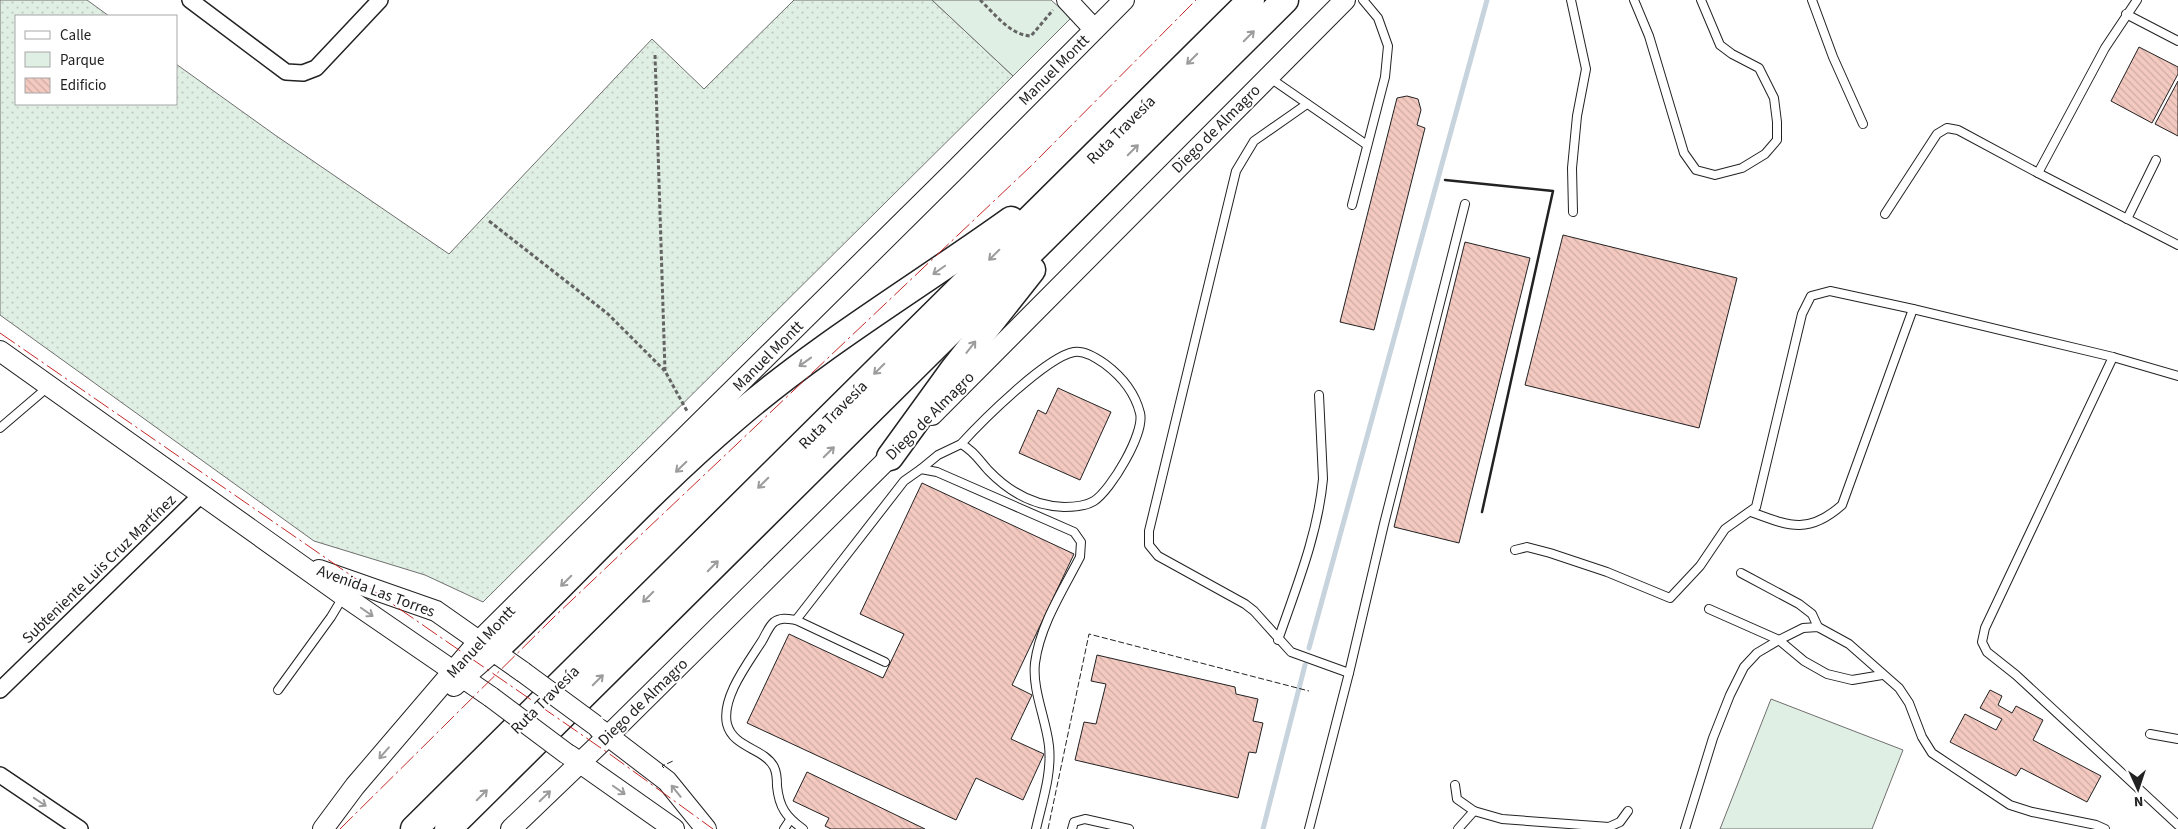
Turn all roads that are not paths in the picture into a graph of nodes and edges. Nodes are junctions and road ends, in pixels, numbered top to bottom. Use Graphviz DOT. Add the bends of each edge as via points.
graph roads {
  1 [pos="190,0"];
  2 [pos="380,0"];
  3 [pos="1124,0"];
  4 [pos="1251,0"];
  5 [pos="1285,0"];
  6 [pos="1345,0"];
  7 [pos="1363,0"];
  8 [pos="1570,0"];
  9 [pos="1634,0"];
  10 [pos="1701,0"];
  11 [pos="1812,0"];
  12 [pos="2136,0"];
  13 [pos="1061,4"];
  14 [pos="2126,14"];
  15 [pos="1094,29"];
  16 [pos="2178,41"];
  17 [pos="1268,77"];
  18 [pos="1307,104"];
  19 [pos="1863,124"];
  20 [pos="1367,145"];
  21 [pos="2156,160"];
  22 [pos="2038,173"];
  23 [pos="1089,178"];
  24 [pos="1465,204"];
  25 [pos="1352,205"];
  26 [pos="1574,212"];
  27 [pos="1885,214"];
  28 [pos="2127,219"];
  29 [pos="2178,245"];
  30 [pos="1913,309"];
  31 [pos="0,351"];
  32 [pos="2113,357"];
  33 [pos="2178,376"];
  34 [pos="50,386"];
  35 [pos="1318,394"];
  36 [pos="0,428"];
  37 [pos="960,444"];
  38 [pos="890,457"];
  39 [pos="921,469"];
  40 [pos="202,494"];
  41 [pos="1751,512"];
  42 [pos="1516,550"];
  43 [pos="299,563"];
  44 [pos="1741,573"];
  45 [pos="344,596"];
  46 [pos="1709,609"];
  47 [pos="796,620"];
  48 [pos="1818,627"];
  49 [pos="1278,640"];
  50 [pos="1779,640"];
  51 [pos="487,646"];
  52 [pos="885,662"];
  53 [pos="459,674"];
  54 [pos="1349,674"];
  55 [pos="1882,675"];
  56 [pos="0,690"];
  57 [pos="278,690"];
  58 [pos="602,730"];
  59 [pos="2150,734"];
  60 [pos="2178,739"];
  61 [pos="574,758"];
  62 [pos="0,775"];
  63 [pos="1455,785"];
  64 [pos="1474,811"];
  65 [pos="1628,811"];
  66 [pos="790,820"];
  67 [pos="2178,825"];
  68 [pos="2094,827"];
  69 [pos="80,829"];
  70 [pos="323,829"];
  71 [pos="414,829"];
  72 [pos="448,829"];
  73 [pos="511,829"];
  74 [pos="674,829"];
  75 [pos="706,829"];
  76 [pos="784,829"];
  77 [pos="803,829"];
  78 [pos="1036,829"];
  79 [pos="1072,829"];
  80 [pos="1129,829"];
  81 [pos="1309,829"];
  82 [pos="1458,829"];
  83 [pos="1685,829"];
  84 [pos="2105,829"];
  1 -- 2 [label="street" via="286,72 303,73 316,68"];
  3 -- 15 [label="main road, Manuel Montt"];
  4 -- 23 [label="highway, Ruta Travesía, one-way"];
  23 -- 5 [label="highway, Ruta Travesía, one-way"];
  6 -- 17 [label="main road, Diego de Almagro"];
  7 -- 20 [label="lane" via="1378,18 1388,46 1384,77"];
  8 -- 26 [label="lane" via="1586,70 1572,159"];
  9 -- 10 [label="lane" via="1649,36 1684,153 1696,170 1715,175 1742,168 1766,154 1777,140 1777,122 1774,98 1759,68 1720,45"];
  11 -- 19 [label="lane"];
  12 -- 14 [label="lane"];
  13 -- 15 [label="main road"];
  14 -- 16 [label="lane"];
  14 -- 22 [label="lane"];
  15 -- 51 [label="main road, Manuel Montt" via="695,428"];
  17 -- 18 [label="lane"];
  17 -- 38 [label="main road, Diego de Almagro"];
  18 -- 20 [label="lane"];
  18 -- 49 [label="lane" via="1254,141 1236,171 1148,531 1149,545 1158,556 1254,610"];
  20 -- 25 [label="lane"];
  21 -- 28 [label="lane"];
  22 -- 27 [label="lane" via="1958,130 1947,128 1937,134"];
  22 -- 28 [label="lane"];
  38 -- 23 [label="highway, one-way"];
  23 -- 51 [label="highway, one-way" via="950,263 783,379 734,418"];
  23 -- 71 [label="highway, Ruta Travesía, one-way"];
  72 -- 23 [label="highway, Ruta Travesía, one-way"];
  24 -- 54 [label="lane"];
  28 -- 29 [label="lane"];
  30 -- 32 [label="lane"];
  30 -- 41 [label="lane" via="1842,504 1828,517 1801,525 1787,525"];
  30 -- 41 [label="lane" via="1830,291 1812,296 1802,314 1756,507"];
  31 -- 34 [label="main road, Avenida Las Torres"];
  32 -- 33 [label="lane"];
  32 -- 67 [label="lane" via="1985,628 1982,642 1987,652"];
  34 -- 36 [label="lane"];
  34 -- 40 [label="main road, Avenida Las Torres"];
  35 -- 49 [label="lane" via="1322,492 1306,557"];
  37 -- 37 [label="lane" via="985,416 1059,357 1076,351 1098,358 1117,374 1131,392 1141,414 1139,433 1129,454 1107,487 1094,501 1081,506 1056,506 1009,489 969,448"];
  37 -- 39 [label="lane" via="938,455"];
  38 -- 58 [label="main road, Diego de Almagro"];
  39 -- 47 [label="lane" via="904,481"];
  39 -- 78 [label="lane" via="937,472 1074,532 1081,542 1080,557 1040,639 1035,665 1050,769"];
  40 -- 43 [label="main road, Avenida Las Torres"];
  40 -- 56 [label="street, Subteniente Luis Cruz Martínez"];
  41 -- 42 [label="lane" via="1725,530 1714,549 1670,598 1550,553 1527,548"];
  43 -- 45 [label="main road, Avenida Las Torres"];
  43 -- 51 [label="main road, Avenida Las Torres" via="436,611"];
  44 -- 48 [label="lane" via="1799,604 1812,614"];
  45 -- 53 [label="main road, Avenida Las Torres, one-way"];
  45 -- 57 [label="lane"];
  46 -- 50 [label="lane"];
  47 -- 52 [label="lane"];
  47 -- 66 [label="lane" via="785,618 774,622 740,676 729,700 726,719 731,735 774,766 778,798"];
  48 -- 50 [label="lane" via="1803,628"];
  48 -- 55 [label="lane" via="1849,644"];
  49 -- 54 [label="lane" via="1290,652"];
  50 -- 55 [label="lane" via="1804,662 1828,674 1852,680"];
  50 -- 83 [label="lane" via="1757,653 1744,667 1730,695"];
  51 -- 53 [label="main road, Manuel Montt"];
  51 -- 58 [label="main road, Avenida Las Torres, bridge"];
  53 -- 61 [label="main road, Avenida Las Torres, bridge"];
  53 -- 70 [label="main road, Manuel Montt, one-way" via="355,786"];
  54 -- 81 [label="lane"];
  55 -- 68 [label="lane" via="1899,688 1909,703 1932,753 2010,804"];
  58 -- 61 [label="main road, Diego de Almagro"];
  75 -- 58 [label="main road, Avenida Las Torres, one-way" via="667,781"];
  59 -- 60 [label="lane"];
  73 -- 61 [label="main road, Diego de Almagro, one-way"];
  61 -- 74 [label="main road, Avenida Las Torres, one-way"];
  62 -- 69 [label="street, one-way"];
  63 -- 64 [label="lane" via="1457,799"];
  64 -- 65 [label="lane" via="1502,818 1609,827 1620,822"];
  64 -- 82 [label="lane"];
  66 -- 76 [label="lane"];
  66 -- 77 [label="lane"];
  68 -- 84 [label="lane"];
  79 -- 80 [label="lane" via="1074,822 1085,819"];
}
